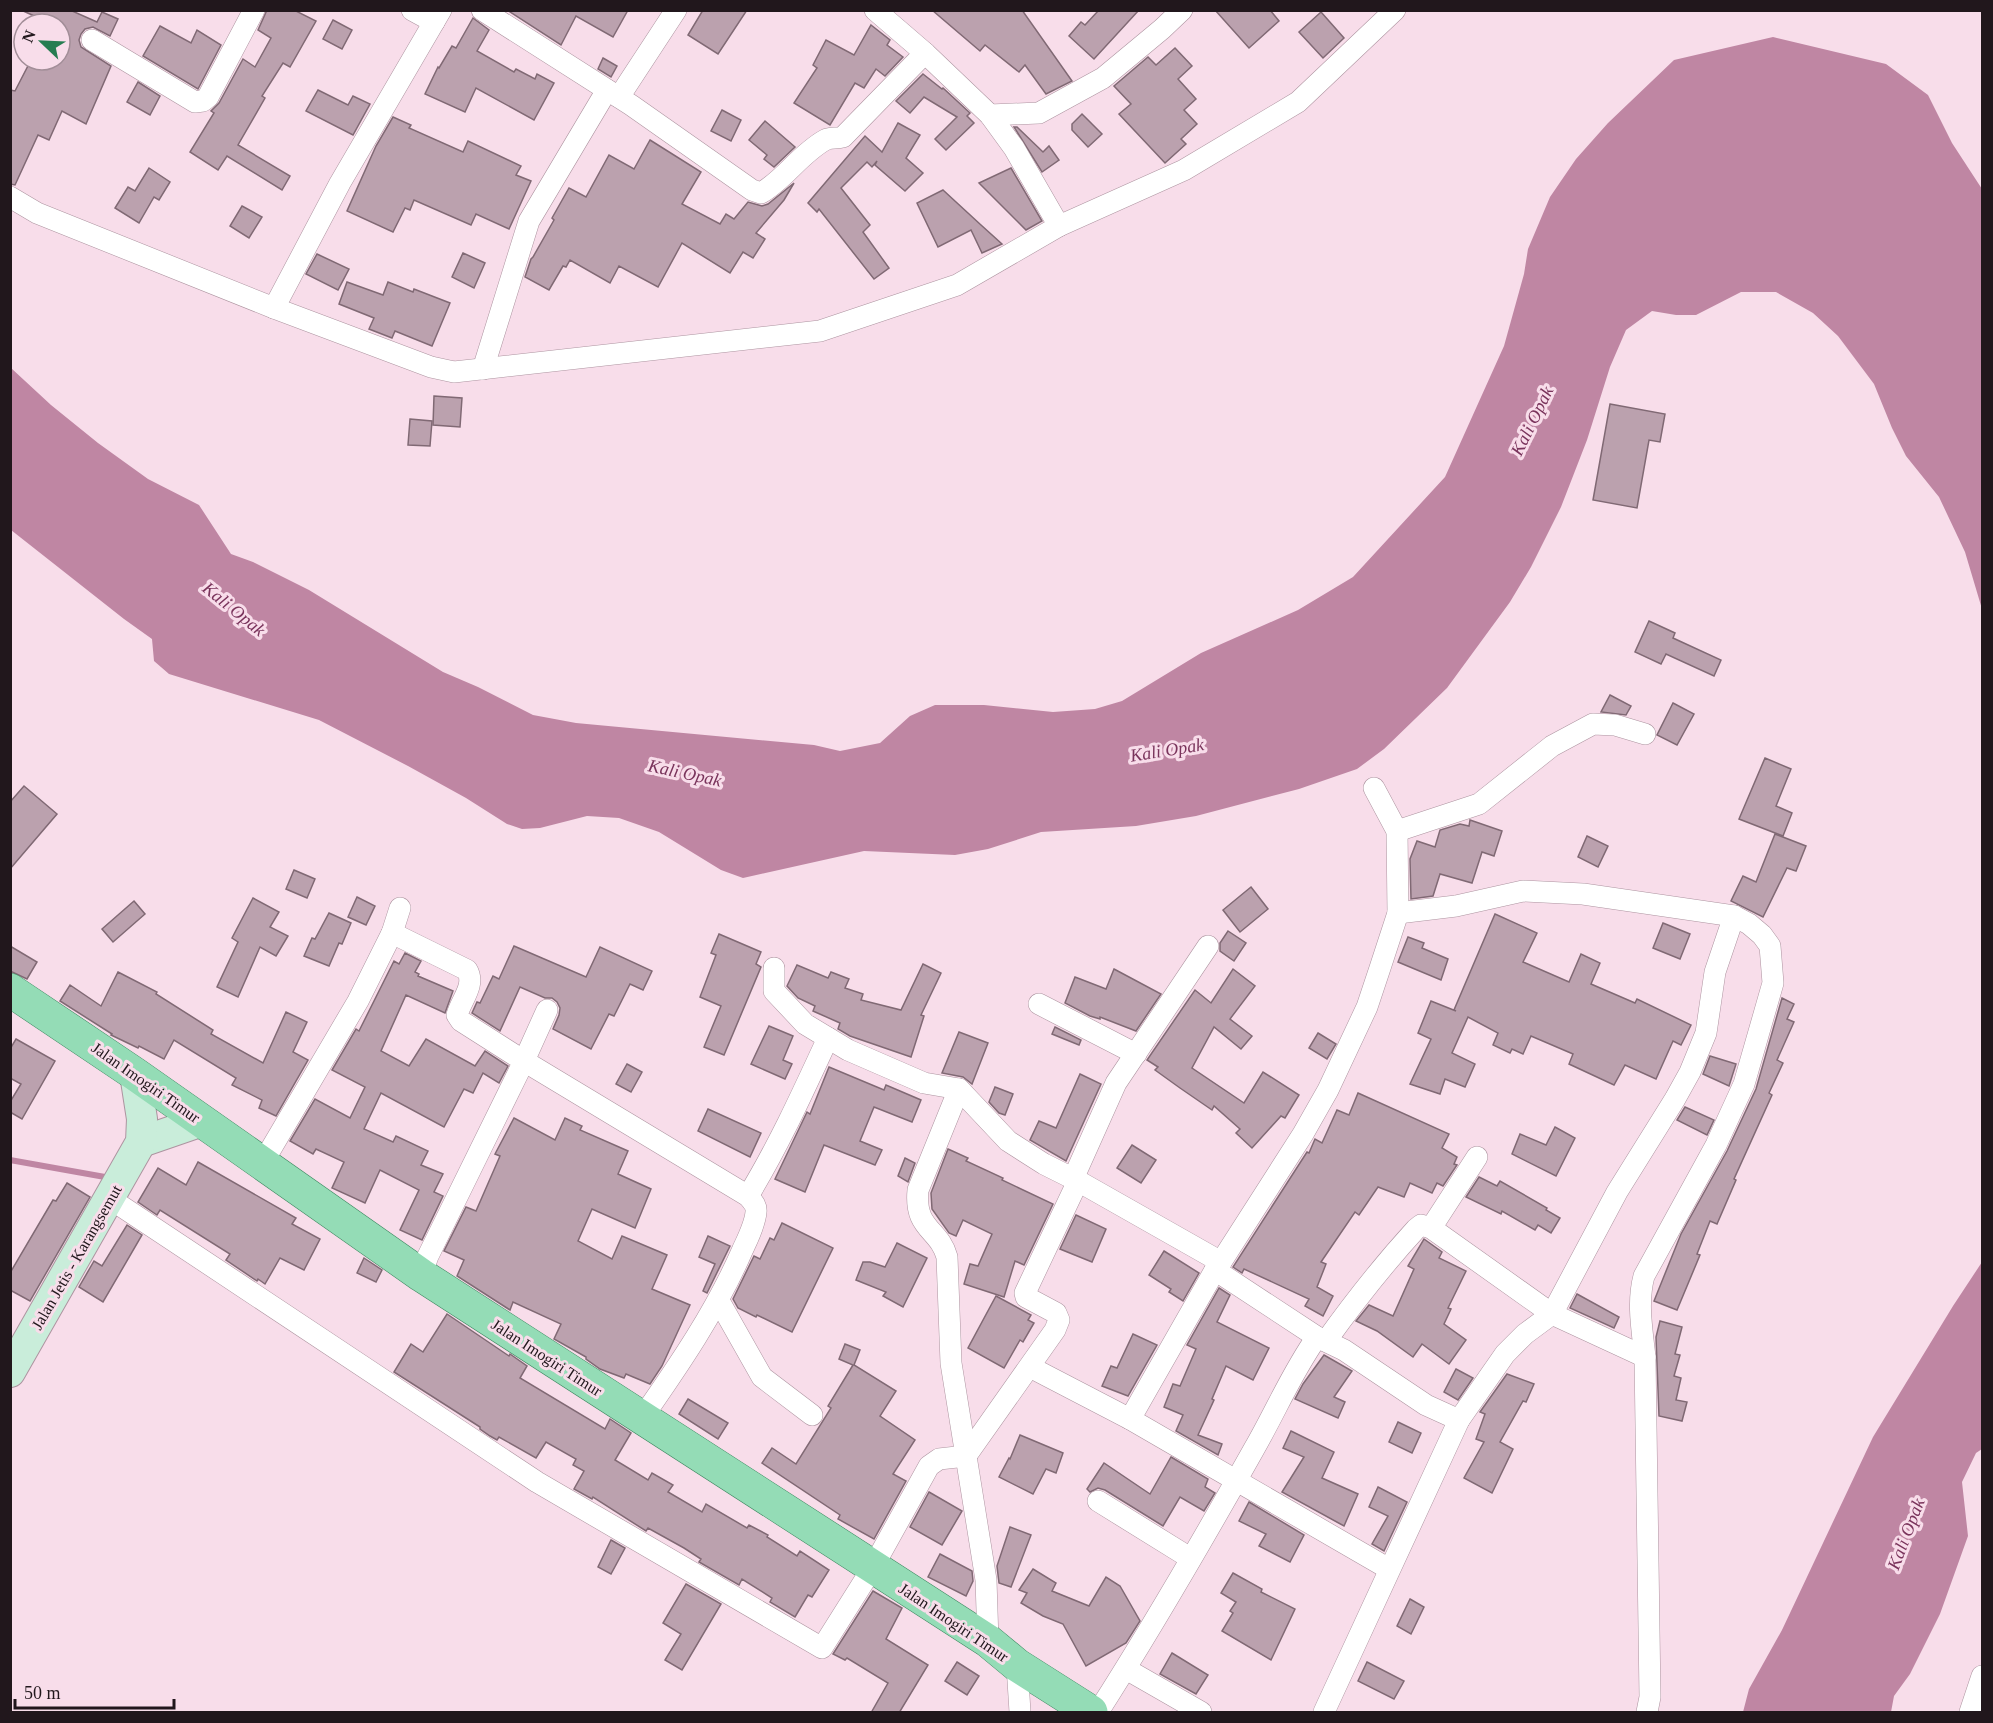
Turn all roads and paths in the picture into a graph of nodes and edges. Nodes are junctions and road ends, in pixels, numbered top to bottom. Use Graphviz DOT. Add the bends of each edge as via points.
graph roads {
  1 [pos="254,10"];
  2 [pos="412,10"];
  3 [pos="482,10"];
  4 [pos="676,10"];
  5 [pos="875,10"];
  6 [pos="1182,10"];
  7 [pos="1395,10"];
  8 [pos="437,16"];
  9 [pos="92,40"];
  10 [pos="925,53"];
  11 [pos="613,93"];
  12 [pos="990,115"];
  13 [pos="10,197"];
  14 [pos="1059,226"];
  15 [pos="274,308"];
  16 [pos="483,369"];
  17 [pos="1645,734"];
  18 [pos="1374,788"];
  19 [pos="1397,831"];
  20 [pos="400,908"];
  21 [pos="1398,913"];
  22 [pos="1734,916"];
  23 [pos="392,933"];
  24 [pos="1208,946"];
  25 [pos="774,968"];
  26 [pos="10,990"];
  27 [pos="1039,1004"];
  28 [pos="547,1010"];
  29 [pos="828,1038"];
  30 [pos="1136,1054"];
  31 [pos="524,1061"];
  32 [pos="135,1074"];
  33 [pos="958,1089"];
  34 [pos="202,1121"];
  35 [pos="141,1142"];
  36 [pos="1477,1156"];
  37 [pos="262,1164"];
  38 [pos="1076,1180"];
  39 [pos="748,1196"];
  40 [pos="109,1198"];
  41 [pos="1431,1228"];
  42 [pos="1218,1266"];
  43 [pos="421,1275"];
  44 [pos="719,1301"];
  45 [pos="1552,1314"];
  46 [pos="1322,1339"];
  47 [pos="1645,1357"];
  48 [pos="1030,1367"];
  49 [pos="10,1372"];
  50 [pos="812,1415"];
  51 [pos="642,1418"];
  52 [pos="1130,1419"];
  53 [pos="1459,1420"];
  54 [pos="966,1456"];
  55 [pos="1236,1481"];
  56 [pos="1098,1501"];
  57 [pos="1190,1558"];
  58 [pos="873,1567"];
  59 [pos="1389,1569"];
  60 [pos="988,1641"];
  61 [pos="1017,1665"];
  62 [pos="1126,1669"];
  63 [pos="1983,1676"];
  64 [pos="1024,1710"];
  65 [pos="1091,1713"];
  66 [pos="1098,1713"];
  67 [pos="1201,1713"];
  68 [pos="1324,1713"];
  69 [pos="1647,1713"];
  70 [pos="1970,1713"];
  1 -- 9 [label="street" via="208,97 199,102"];
  2 -- 8 [label="street"];
  3 -- 11 [label="street"];
  4 -- 11 [label="street"];
  5 -- 10 [label="street"];
  6 -- 12 [label="street" via="1103,78 1039,113"];
  7 -- 14 [label="street" via="1298,102 1184,170"];
  8 -- 15 [label="street" via="339,183"];
  10 -- 11 [label="street" via="843,137 831,137 809,150 761,193"];
  10 -- 12 [label="street"];
  11 -- 16 [label="street" via="530,221"];
  12 -- 14 [label="street"];
  13 -- 15 [label="street" via="37,213"];
  14 -- 16 [label="street" via="957,285 820,331"];
  15 -- 16 [label="street" via="431,367 454,372"];
  17 -- 19 [label="street" via="1615,725 1593,724 1552,746 1479,804"];
  18 -- 19 [label="street"];
  19 -- 21 [label="street"];
  20 -- 23 [label="street"];
  21 -- 22 [label="street" via="1456,906 1523,891 1583,894"];
  21 -- 42 [label="street" via="1367,1007 1328,1090"];
  22 -- 45 [label="street" via="1715,972 1706,1033 1690,1072 1617,1192"];
  22 -- 47 [label="street" via="1749,924 1770,946 1773,983 1744,1084 1716,1145 1644,1276 1640,1305"];
  23 -- 31 [label="street" via="467,970 470,985 457,1015"];
  23 -- 37 [label="street" via="358,1001"];
  24 -- 30 [label="street"];
  25 -- 29 [label="street" via="774,991 805,1024"];
  26 -- 32 [label="main road, Jalan Imogiri Timur"];
  27 -- 30 [label="street"];
  28 -- 31 [label="street"];
  29 -- 33 [label="street" via="924,1083"];
  29 -- 39 [label="street" via="771,1160"];
  30 -- 38 [label="street" via="1116,1083"];
  31 -- 39 [label="street"];
  31 -- 43 [label="street"];
  32 -- 34 [label="main road, Jalan Imogiri Timur"];
  32 -- 35 [label="main road" via="142,1119"];
  33 -- 38 [label="street" via="1008,1141"];
  33 -- 54 [label="street" via="917,1200 924,1224 945,1248 947,1257 951,1363"];
  34 -- 35 [label="main road"];
  34 -- 37 [label="main road, Jalan Imogiri Timur"];
  35 -- 40 [label="main road, Jalan Jetis - Karangsemut"];
  36 -- 41 [label="street"];
  37 -- 43 [label="main road, Jalan Imogiri Timur"];
  38 -- 42 [label="street"];
  38 -- 48 [label="street" via="1025,1293 1056,1313 1059,1320"];
  39 -- 44 [label="street" via="756,1212"];
  40 -- 49 [label="main road, Jalan Jetis - Karangsemut"];
  40 -- 58 [label="street" via="537,1482 822,1648"];
  41 -- 45 [label="street"];
  41 -- 46 [label="street" via="1416,1229"];
  42 -- 46 [label="street"];
  42 -- 52 [label="street"];
  43 -- 51 [label="main road, Jalan Imogiri Timur"];
  44 -- 50 [label="street" via="762,1377"];
  44 -- 51 [label="street"];
  45 -- 47 [label="street"];
  45 -- 53 [label="street" via="1505,1354"];
  46 -- 53 [label="street" via="1426,1405"];
  46 -- 55 [label="street" via="1279,1398"];
  47 -- 69 [label="street" via="1650,1696"];
  48 -- 52 [label="street"];
  48 -- 54 [label="street"];
  51 -- 58 [label="main road, Jalan Imogiri Timur"];
  52 -- 55 [label="street"];
  53 -- 59 [label="street"];
  54 -- 58 [label="street" via="939,1459 929,1466"];
  54 -- 60 [label="street" via="986,1580"];
  55 -- 57 [label="street"];
  55 -- 59 [label="street"];
  56 -- 57 [label="street"];
  57 -- 62 [label="street"];
  58 -- 60 [label="main road, Jalan Imogiri Timur"];
  59 -- 68 [label="street"];
  60 -- 61 [label="main road, Jalan Imogiri Timur"];
  61 -- 64 [label="street"];
  61 -- 65 [label="main road, Jalan Imogiri Timur"];
  62 -- 66 [label="street"];
  62 -- 67 [label="street"];
  63 -- 70 [label="street"];
}
